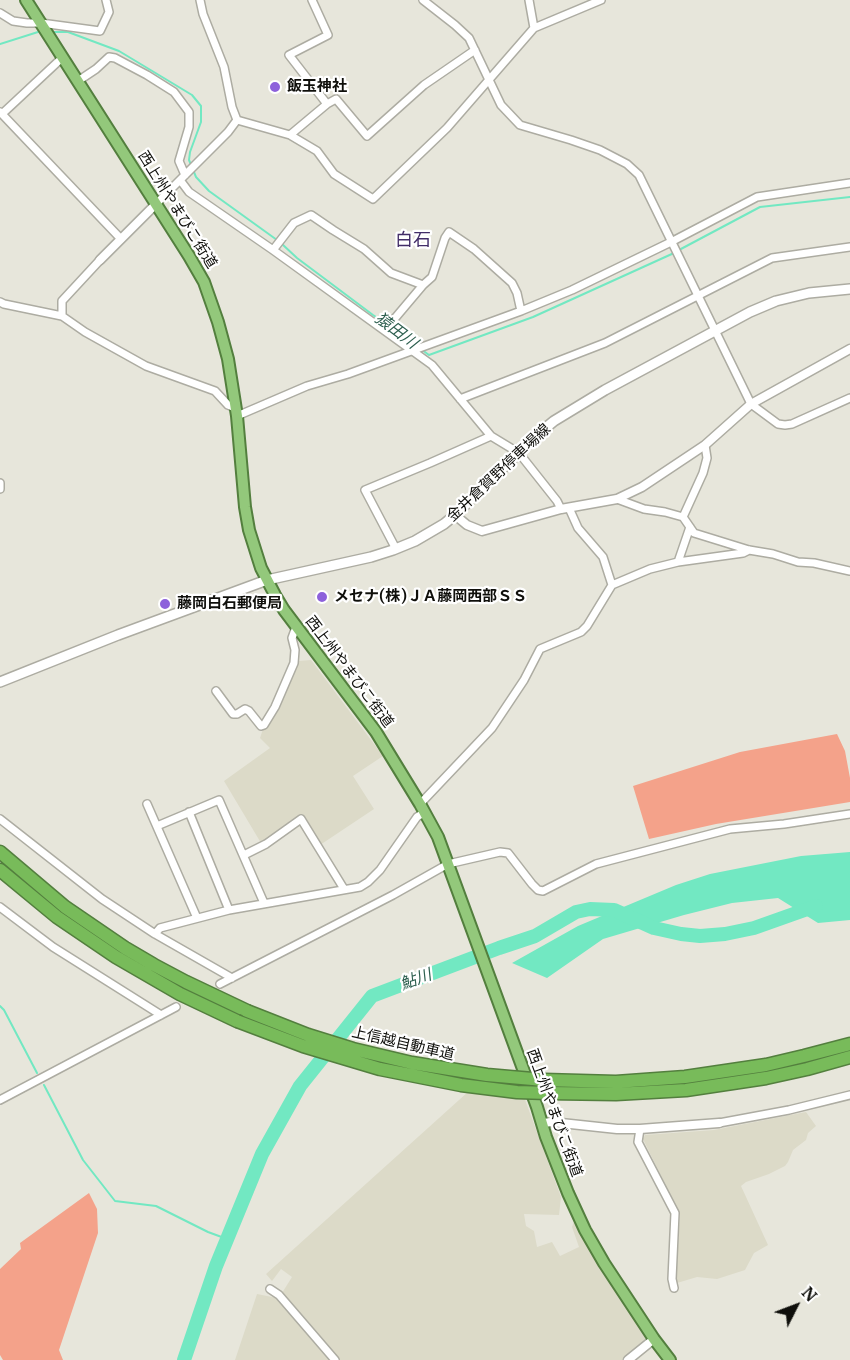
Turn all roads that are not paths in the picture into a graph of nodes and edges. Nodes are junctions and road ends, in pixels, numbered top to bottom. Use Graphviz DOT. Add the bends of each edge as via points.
graph roads {
  1 [pos="26,0"];
  2 [pos="106,0"];
  3 [pos="200,0"];
  4 [pos="312,0"];
  5 [pos="423,0"];
  6 [pos="529,0"];
  7 [pos="596,1"];
  8 [pos="0,13"];
  9 [pos="41,23"];
  10 [pos="534,28"];
  11 [pos="475,50"];
  12 [pos="63,57"];
  13 [pos="78,81"];
  14 [pos="489,81"];
  15 [pos="327,104"];
  16 [pos="1,113"];
  17 [pos="237,120"];
  18 [pos="290,135"];
  19 [pos="182,177"];
  20 [pos="850,183"];
  21 [pos="156,204"];
  22 [pos="121,239"];
  23 [pos="670,242"];
  24 [pos="850,247"];
  25 [pos="274,249"];
  26 [pos="100,260"];
  27 [pos="423,285"];
  28 [pos="850,289"];
  29 [pos="697,296"];
  30 [pos="0,302"];
  31 [pos="521,311"];
  32 [pos="62,316"];
  33 [pos="386,329"];
  34 [pos="715,330"];
  35 [pos="413,349"];
  36 [pos="850,349"];
  37 [pos="850,398"];
  38 [pos="460,399"];
  39 [pos="751,404"];
  40 [pos="236,412"];
  41 [pos="491,436"];
  42 [pos="705,445"];
  43 [pos="519,453"];
  44 [pos="0,483"];
  45 [pos="0,489"];
  46 [pos="617,500"];
  47 [pos="565,508"];
  48 [pos="455,515"];
  49 [pos="683,517"];
  50 [pos="690,527"];
  51 [pos="396,549"];
  52 [pos="749,550"];
  53 [pos="678,562"];
  54 [pos="850,571"];
  55 [pos="267,580"];
  56 [pos="612,585"];
  57 [pos="297,627"];
  58 [pos="0,682"];
  59 [pos="216,691"];
  60 [pos="147,804"];
  61 [pos="422,808"];
  62 [pos="189,812"];
  63 [pos="850,814"];
  64 [pos="0,819"];
  65 [pos="157,826"];
  66 [pos="0,852"];
  67 [pos="244,855"];
  68 [pos="448,864"];
  69 [pos="0,870"];
  70 [pos="344,889"];
  71 [pos="264,903"];
  72 [pos="0,907"];
  73 [pos="229,910"];
  74 [pos="197,918"];
  75 [pos="155,934"];
  76 [pos="232,978"];
  77 [pos="220,984"];
  78 [pos="176,1007"];
  79 [pos="161,1015"];
  80 [pos="850,1044"];
  81 [pos="850,1057"];
  82 [pos="850,1095"];
  83 [pos="0,1100"];
  84 [pos="543,1123"];
  85 [pos="719,1123"];
  86 [pos="640,1129"];
  87 [pos="674,1288"];
  88 [pos="270,1289"];
  89 [pos="654,1339"];
  90 [pos="334,1360"];
  91 [pos="628,1360"];
  92 [pos="670,1360"];
  1 -- 9 [label="highway, 西上州やまびこ街道"];
  2 -- 9 [label="street" via="108,12 100,31"];
  3 -- 17 [label="street" via="224,67"];
  4 -- 15 [label="street" via="328,34 289,55"];
  5 -- 11 [label="street" via="455,25"];
  6 -- 10 [label="street"];
  7 -- 10 [label="street"];
  8 -- 9 [label="street" via="13,21"];
  9 -- 12 [label="highway, 西上州やまびこ街道"];
  10 -- 14 [label="street"];
  11 -- 14 [label="street"];
  11 -- 15 [label="street" via="424,85 367,135 336,99"];
  12 -- 13 [label="highway, 西上州やまびこ街道"];
  12 -- 16 [label="street"];
  13 -- 19 [label="street" via="109,57 174,92 189,112 179,161"];
  13 -- 21 [label="highway, 西上州やまびこ街道"];
  14 -- 18 [label="street" via="374,199 334,174 317,151"];
  14 -- 23 [label="street" via="501,105 520,125 600,150 639,175"];
  15 -- 18 [label="street"];
  16 -- 22 [label="street"];
  17 -- 18 [label="street"];
  17 -- 19 [label="street"];
  19 -- 21 [label="street"];
  19 -- 25 [label="street" via="189,192"];
  20 -- 23 [label="street" via="757,196"];
  21 -- 22 [label="street"];
  21 -- 40 [label="highway, 西上州やまびこ街道" via="204,282 228,359"];
  22 -- 26 [label="street"];
  23 -- 29 [label="street"];
  23 -- 31 [label="street"];
  24 -- 29 [label="street" via="772,258"];
  25 -- 27 [label="street" via="294,223 311,215 364,249 391,273"];
  25 -- 33 [label="street"];
  26 -- 32 [label="street" via="62,301"];
  27 -- 31 [label="street" via="432,277 449,232 512,283"];
  27 -- 33 [label="street"];
  28 -- 34 [label="main road, 金井倉賀野停車場線" via="776,301"];
  29 -- 34 [label="street"];
  29 -- 38 [label="street" via="605,343"];
  30 -- 32 [label="street"];
  31 -- 35 [label="street"];
  32 -- 40 [label="street" via="146,366 215,391"];
  33 -- 35 [label="street"];
  34 -- 39 [label="street"];
  34 -- 43 [label="main road, 金井倉賀野停車場線" via="554,421"];
  35 -- 38 [label="street"];
  35 -- 40 [label="street"];
  36 -- 39 [label="street"];
  37 -- 39 [label="street" via="785,425"];
  38 -- 41 [label="street"];
  39 -- 42 [label="street"];
  40 -- 55 [label="highway, 西上州やまびこ街道" via="249,530"];
  41 -- 43 [label="street"];
  41 -- 51 [label="street" via="365,490"];
  42 -- 46 [label="street"];
  42 -- 49 [label="street" via="703,472"];
  43 -- 47 [label="street"];
  43 -- 48 [label="main road, 金井倉賀野停車場線"];
  44 -- 45 [label="street"];
  46 -- 47 [label="street"];
  46 -- 49 [label="street"];
  47 -- 48 [label="street" via="482,531"];
  47 -- 56 [label="street" via="603,557"];
  48 -- 51 [label="main road, 金井倉賀野停車場線" via="432,532"];
  49 -- 50 [label="street"];
  50 -- 52 [label="street" via="694,533"];
  50 -- 53 [label="street"];
  51 -- 55 [label="main road, 金井倉賀野停車場線"];
  52 -- 53 [label="street"];
  52 -- 54 [label="street"];
  53 -- 56 [label="street"];
  55 -- 57 [label="highway, 西上州やまびこ街道"];
  55 -- 58 [label="main road, 金井倉賀野停車場線"];
  56 -- 61 [label="street" via="581,632 540,649 492,728"];
  57 -- 59 [label="street" via="292,638 294,663 264,725 245,709 233,714"];
  57 -- 61 [label="highway, 西上州やまびこ街道" via="376,732"];
  60 -- 65 [label="street"];
  61 -- 68 [label="highway, 西上州やまびこ街道"];
  61 -- 70 [label="street" via="380,870 368,882"];
  62 -- 65 [label="street"];
  62 -- 67 [label="street" via="219,800"];
  62 -- 73 [label="street"];
  63 -- 68 [label="street" via="730,829 596,864 543,891 532,884 508,854 500,852"];
  64 -- 75 [label="street" via="102,899"];
  65 -- 74 [label="street"];
  66 -- 80 [label="highway, 上信越自動車道, bridge" via="105,935 186,982 308,1035 412,1063 487,1076 616,1082 766,1065"];
  67 -- 70 [label="street" via="301,819"];
  67 -- 71 [label="street"];
  68 -- 76 [label="street"];
  68 -- 84 [label="highway, 西上州やまびこ街道"];
  69 -- 81 [label="highway, 上信越自動車道, bridge" via="57,917 180,994 303,1046 380,1069 516,1092 616,1094 686,1090 766,1078"];
  70 -- 71 [label="street"];
  71 -- 73 [label="street"];
  72 -- 79 [label="street" via="53,947"];
  73 -- 74 [label="street"];
  74 -- 75 [label="street" via="160,928"];
  75 -- 76 [label="street"];
  76 -- 77 [label="street"];
  78 -- 79 [label="street"];
  79 -- 83 [label="street"];
  82 -- 85 [label="street"];
  84 -- 86 [label="street"];
  84 -- 89 [label="highway, 西上州やまびこ街道" via="585,1230"];
  85 -- 86 [label="street"];
  86 -- 87 [label="street" via="638,1142 675,1213"];
  88 -- 90 [label="street"];
  89 -- 91 [label="street"];
  89 -- 92 [label="highway, 西上州やまびこ街道"];
}
